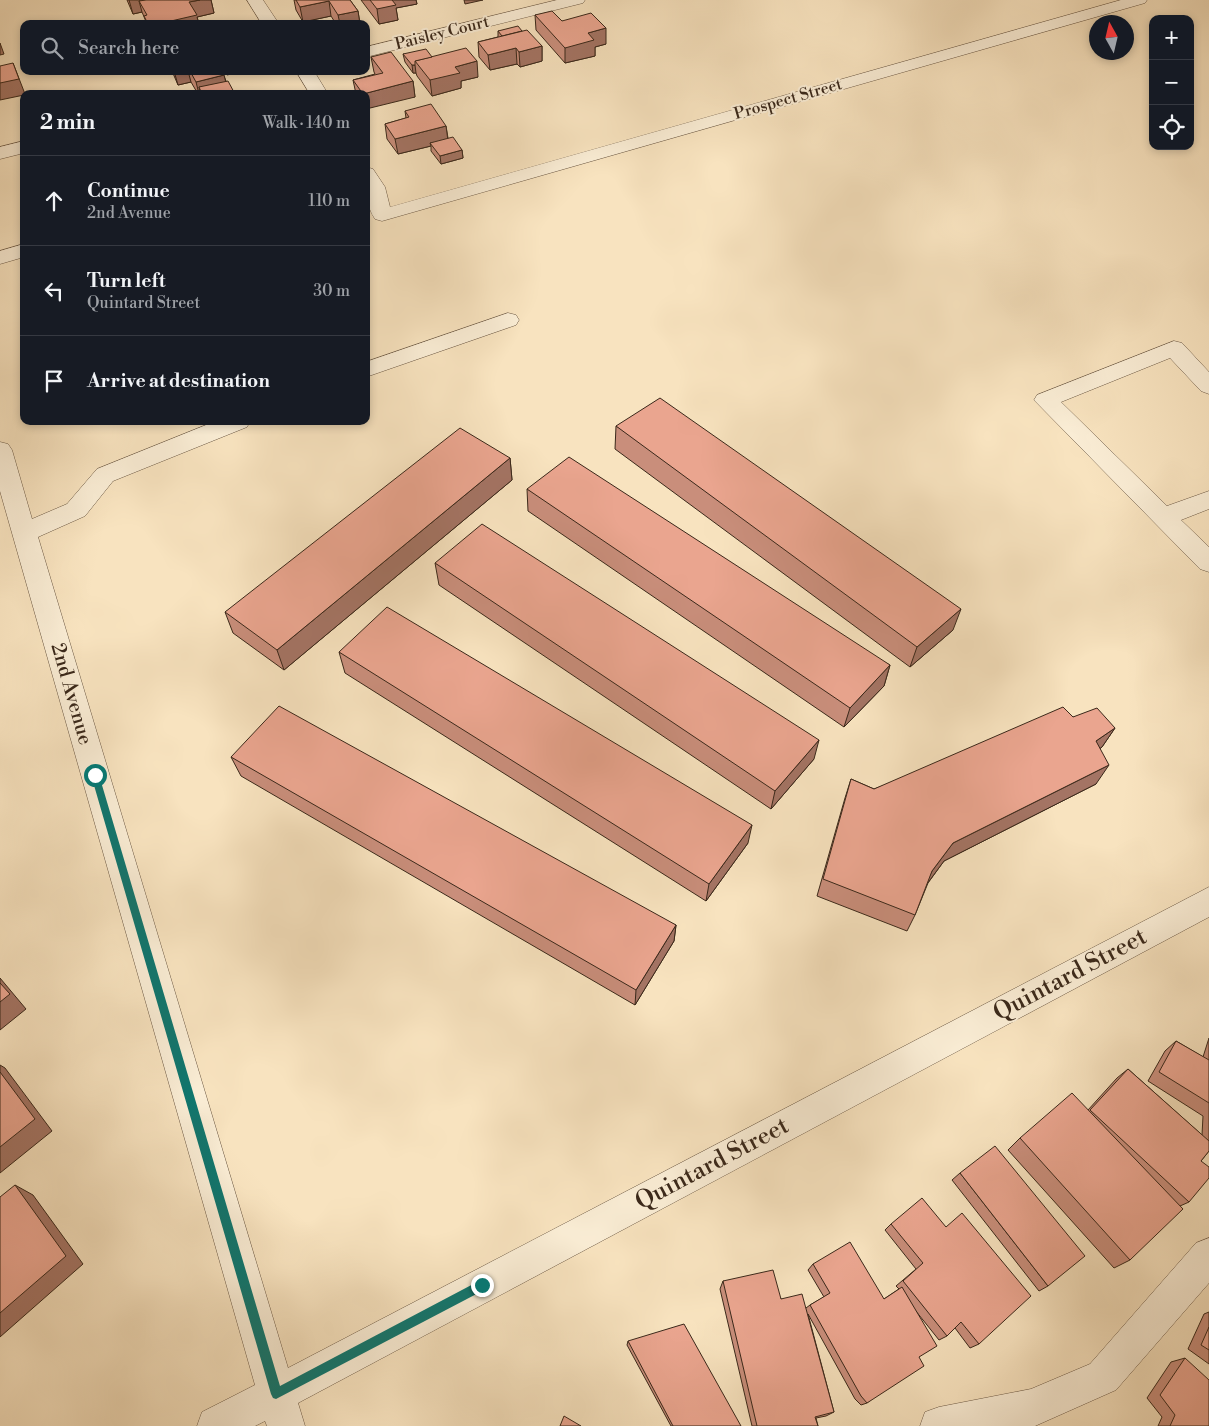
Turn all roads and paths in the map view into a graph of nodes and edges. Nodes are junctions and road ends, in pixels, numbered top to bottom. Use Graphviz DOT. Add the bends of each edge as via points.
graph roads {
  1 [pos="255,0"];
  2 [pos="577,0"];
  3 [pos="1139,0"];
  4 [pos="269,20"];
  5 [pos="370,51"];
  6 [pos="307,75"];
  7 [pos="317,90"];
  8 [pos="20,148"];
  9 [pos="0,153"];
  10 [pos="370,179"];
  11 [pos="20,251"];
  12 [pos="0,258"];
  13 [pos="508,320"];
  14 [pos="370,369"];
  15 [pos="1209,386"];
  16 [pos="229,425"];
  17 [pos="0,450"];
  18 [pos="1209,500"];
  19 [pos="1164,517"];
  20 [pos="24,533"];
  21 [pos="1209,562"];
  22 [pos="1209,901"];
  23 [pos="1209,1256"];
  24 [pos="282,1410"];
  25 [pos="216,1426"];
  26 [pos="939,1426"];
  1 -- 4 [label="street"];
  2 -- 5 [label="street, Paisley Court"];
  3 -- 10 [label="street, Prospect Street" via="382,215"];
  6 -- 7 [label="street"];
  8 -- 9 [label="street"];
  11 -- 12 [label="street"];
  13 -- 14 [label="street"];
  15 -- 19 [label="street" via="1174,348 1045,400"];
  16 -- 20 [label="street" via="105,474 76,510"];
  17 -- 20 [label="street, 2nd Avenue"];
  18 -- 19 [label="street"];
  19 -- 21 [label="street"];
  20 -- 24 [label="street, 2nd Avenue"];
  22 -- 24 [label="street, Quintard Street"];
  23 -- 26 [label="street" via="1103,1377 1032,1408"];
  24 -- 25 [label="street, Quintard Street"];
}
